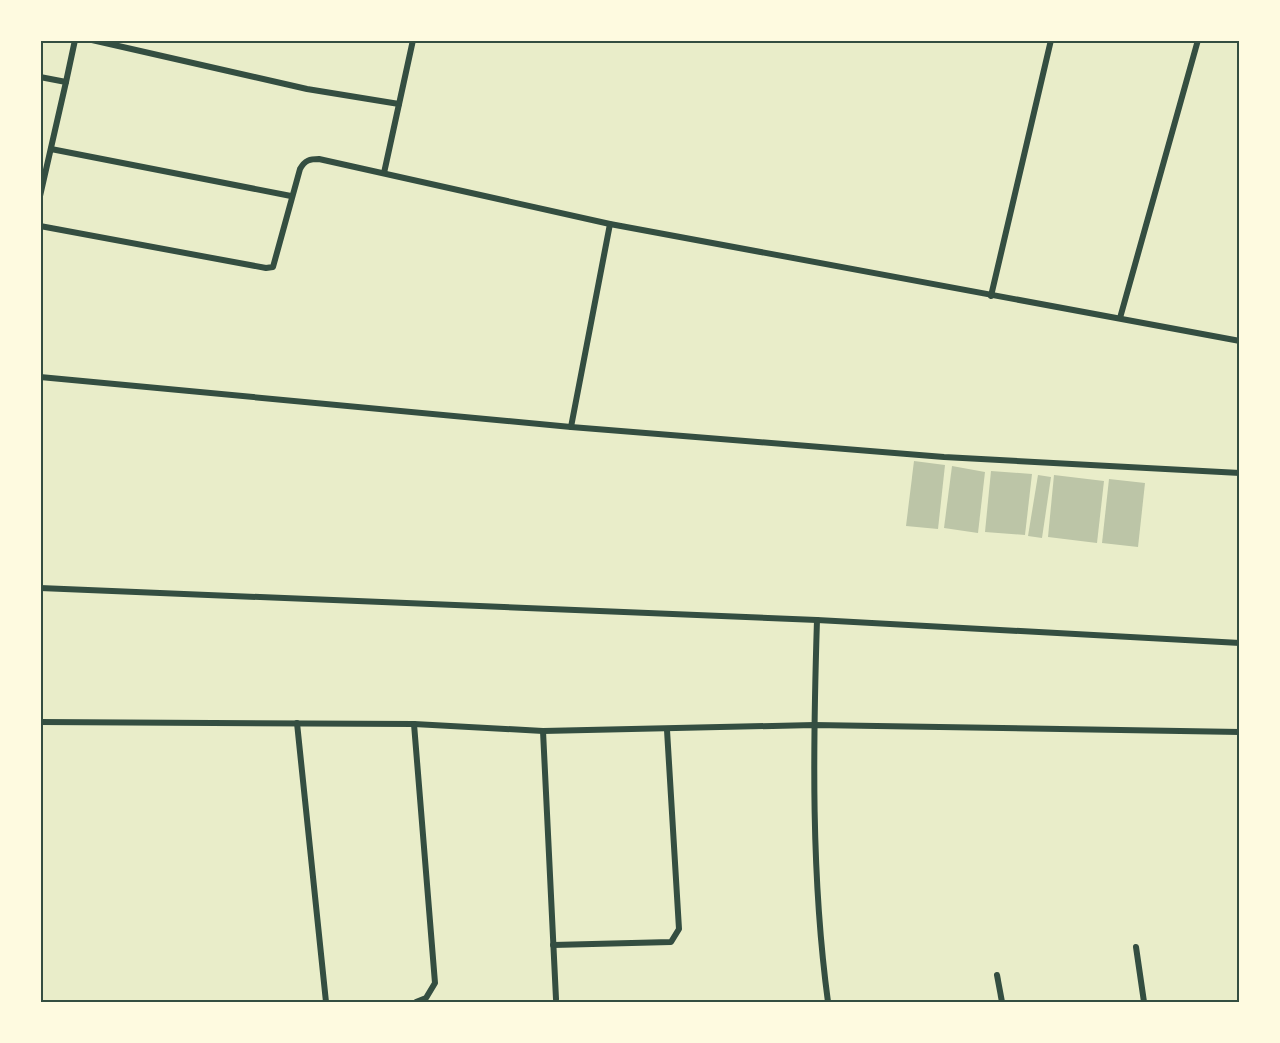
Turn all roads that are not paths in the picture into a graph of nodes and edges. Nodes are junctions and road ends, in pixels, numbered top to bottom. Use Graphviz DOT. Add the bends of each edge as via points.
graph roads {
  1 [pos="75,40"];
  2 [pos="92,40"];
  3 [pos="413,40"];
  4 [pos="1051,40"];
  5 [pos="1198,40"];
  6 [pos="40,77"];
  7 [pos="66,82"];
  8 [pos="399,104"];
  9 [pos="51,149"];
  10 [pos="384,173"];
  11 [pos="40,196"];
  12 [pos="291,196"];
  13 [pos="610,224"];
  14 [pos="40,226"];
  15 [pos="991,296"];
  16 [pos="1120,318"];
  17 [pos="1239,341"];
  18 [pos="40,377"];
  19 [pos="571,427"];
  20 [pos="1239,473"];
  21 [pos="40,588"];
  22 [pos="817,620"];
  23 [pos="1239,643"];
  24 [pos="40,722"];
  25 [pos="297,723"];
  26 [pos="414,724"];
  27 [pos="814,725"];
  28 [pos="667,730"];
  29 [pos="543,731"];
  30 [pos="1239,732"];
  31 [pos="553,945"];
  32 [pos="1136,947"];
  33 [pos="997,975"];
  34 [pos="556,999"];
  35 [pos="326,1002"];
  36 [pos="416,1002"];
  37 [pos="828,1002"];
  38 [pos="1002,1002"];
  39 [pos="1144,1002"];
  1 -- 7 [label="street"];
  2 -- 8 [label="street" via="307,89"];
  3 -- 8 [label="street"];
  4 -- 15 [label="street"];
  5 -- 16 [label="street"];
  6 -- 7 [label="street"];
  7 -- 9 [label="street"];
  8 -- 10 [label="street"];
  9 -- 11 [label="street"];
  9 -- 12 [label="street"];
  10 -- 12 [label="street" via="310,159 303,163"];
  10 -- 13 [label="street"];
  12 -- 14 [label="street" via="275,264 266,268"];
  13 -- 15 [label="street"];
  13 -- 19 [label="street"];
  15 -- 16 [label="street"];
  16 -- 17 [label="street"];
  18 -- 19 [label="street"];
  19 -- 20 [label="street" via="944,458"];
  21 -- 22 [label="street"];
  22 -- 23 [label="street"];
  22 -- 27 [label="street"];
  24 -- 25 [label="street"];
  25 -- 26 [label="street"];
  25 -- 35 [label="street"];
  26 -- 29 [label="street"];
  26 -- 36 [label="street" via="435,983 426,998"];
  27 -- 28 [label="street"];
  27 -- 30 [label="street"];
  27 -- 37 [label="street" via="818,918"];
  28 -- 29 [label="street"];
  28 -- 31 [label="street" via="679,929 676,936 671,942"];
  29 -- 31 [label="street"];
  31 -- 34 [label="street"];
  32 -- 39 [label="street"];
  33 -- 38 [label="street"];
}
